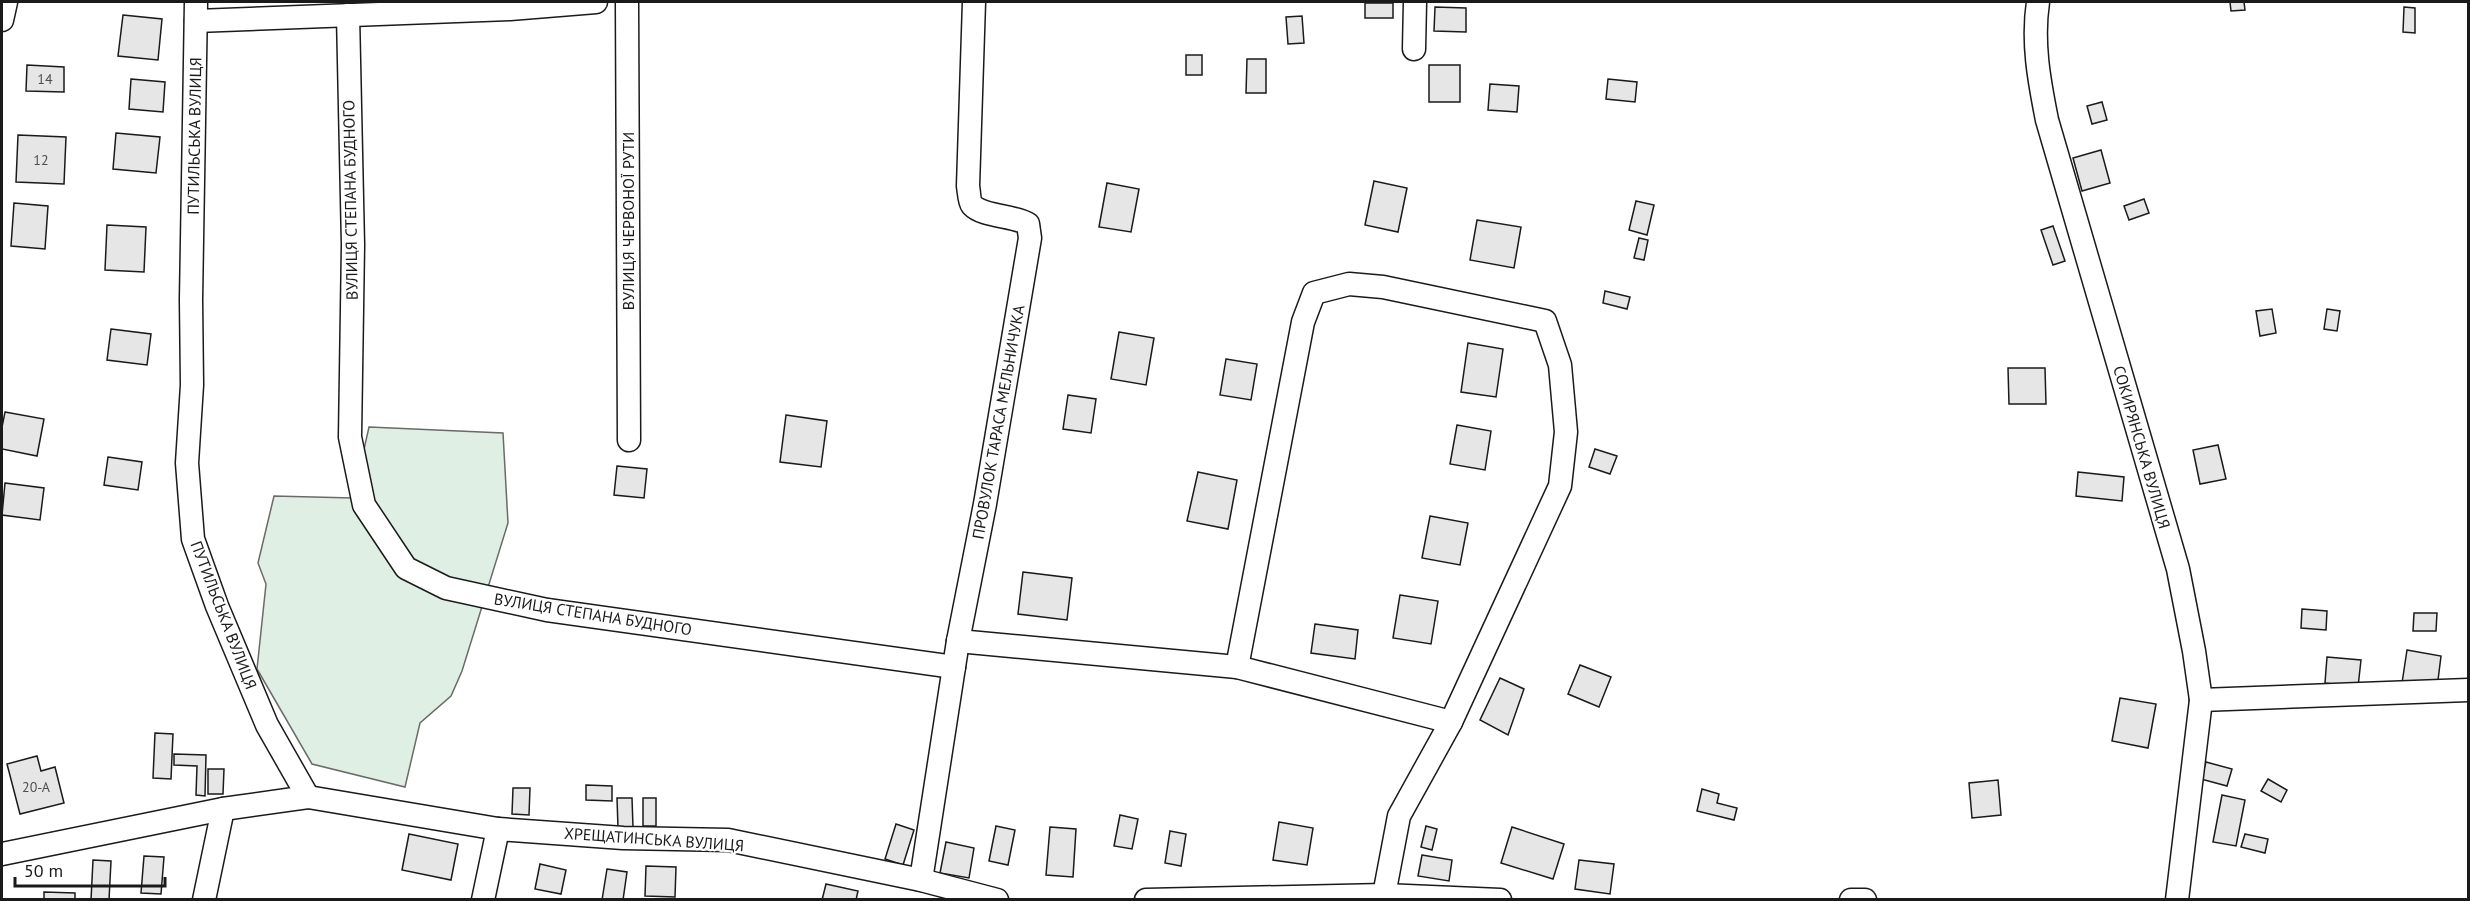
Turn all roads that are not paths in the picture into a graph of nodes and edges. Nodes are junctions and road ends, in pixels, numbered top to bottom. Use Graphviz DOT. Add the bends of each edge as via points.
graph roads {
  1 [pos="6,2"];
  2 [pos="596,2"];
  3 [pos="627,2"];
  4 [pos="974,2"];
  5 [pos="1415,2"];
  6 [pos="2038,2"];
  7 [pos="196,11"];
  8 [pos="348,15"];
  9 [pos="2,20"];
  10 [pos="1414,49"];
  11 [pos="629,440"];
  12 [pos="958,641"];
  13 [pos="954,667"];
  14 [pos="1237,667"];
  15 [pos="2469,690"];
  16 [pos="2201,700"];
  17 [pos="1451,722"];
  18 [pos="308,797"];
  19 [pos="223,809"];
  20 [pos="498,829"];
  21 [pos="2,854"];
  22 [pos="921,880"];
  23 [pos="1384,895"];
  24 [pos="204,900"];
  25 [pos="483,900"];
  26 [pos="997,900"];
  27 [pos="1146,900"];
  28 [pos="1500,900"];
  29 [pos="1851,900"];
  30 [pos="1865,900"];
  31 [pos="2177,900"];
  1 -- 9 [label="street"];
  2 -- 8 [label="street"];
  3 -- 11 [label="street, ВУЛИЦЯ ЧЕРВОНОЇ РУТИ"];
  4 -- 12 [label="street, ПРОВУЛОК ТАРАСА МЕЛЬНИЧУКА" via="970,201 984,212 1028,224 1030,238"];
  5 -- 10 [label="street"];
  6 -- 16 [label="street, СОКИРЯНСЬКА ВУЛИЦЯ" via="2037,68 2047,120 2178,569"];
  7 -- 8 [label="street"];
  7 -- 18 [label="street, ПУТИЛЬСЬКА ВУЛИЦЯ" via="188,463 193,539 267,725"];
  8 -- 13 [label="street, ВУЛИЦЯ СТЕПАНА БУДНОГО" via="350,437 364,506 406,568 446,588 548,610"];
  12 -- 13 [label="street, ПРОВУЛОК ТАРАСА МЕЛЬНИЧУКА"];
  12 -- 14 [label="street"];
  13 -- 22 [label="street, ПРОВУЛОК ТАРАСА МЕЛЬНИЧУКА"];
  14 -- 17 [label="street"];
  14 -- 17 [label="street" via="1303,322 1314,293 1349,284 1383,287 1545,321 1560,365 1566,432 1560,486"];
  15 -- 16 [label="street"];
  16 -- 31 [label="street, СОКИРЯНСЬКА ВУЛИЦЯ"];
  17 -- 23 [label="street" via="1399,816"];
  18 -- 19 [label="street"];
  18 -- 20 [label="street, ХРЕЩАТИНСЬКА ВУЛИЦЯ"];
  19 -- 21 [label="street"];
  19 -- 24 [label="street"];
  20 -- 22 [label="street, ХРЕЩАТИНСЬКА ВУЛИЦЯ" via="623,838 728,840"];
  20 -- 25 [label="street"];
  22 -- 26 [label="street, ХРЕЩАТИНСЬКА ВУЛИЦЯ"];
  23 -- 27 [label="street"];
  23 -- 28 [label="street"];
  29 -- 30 [label="street"];
}
